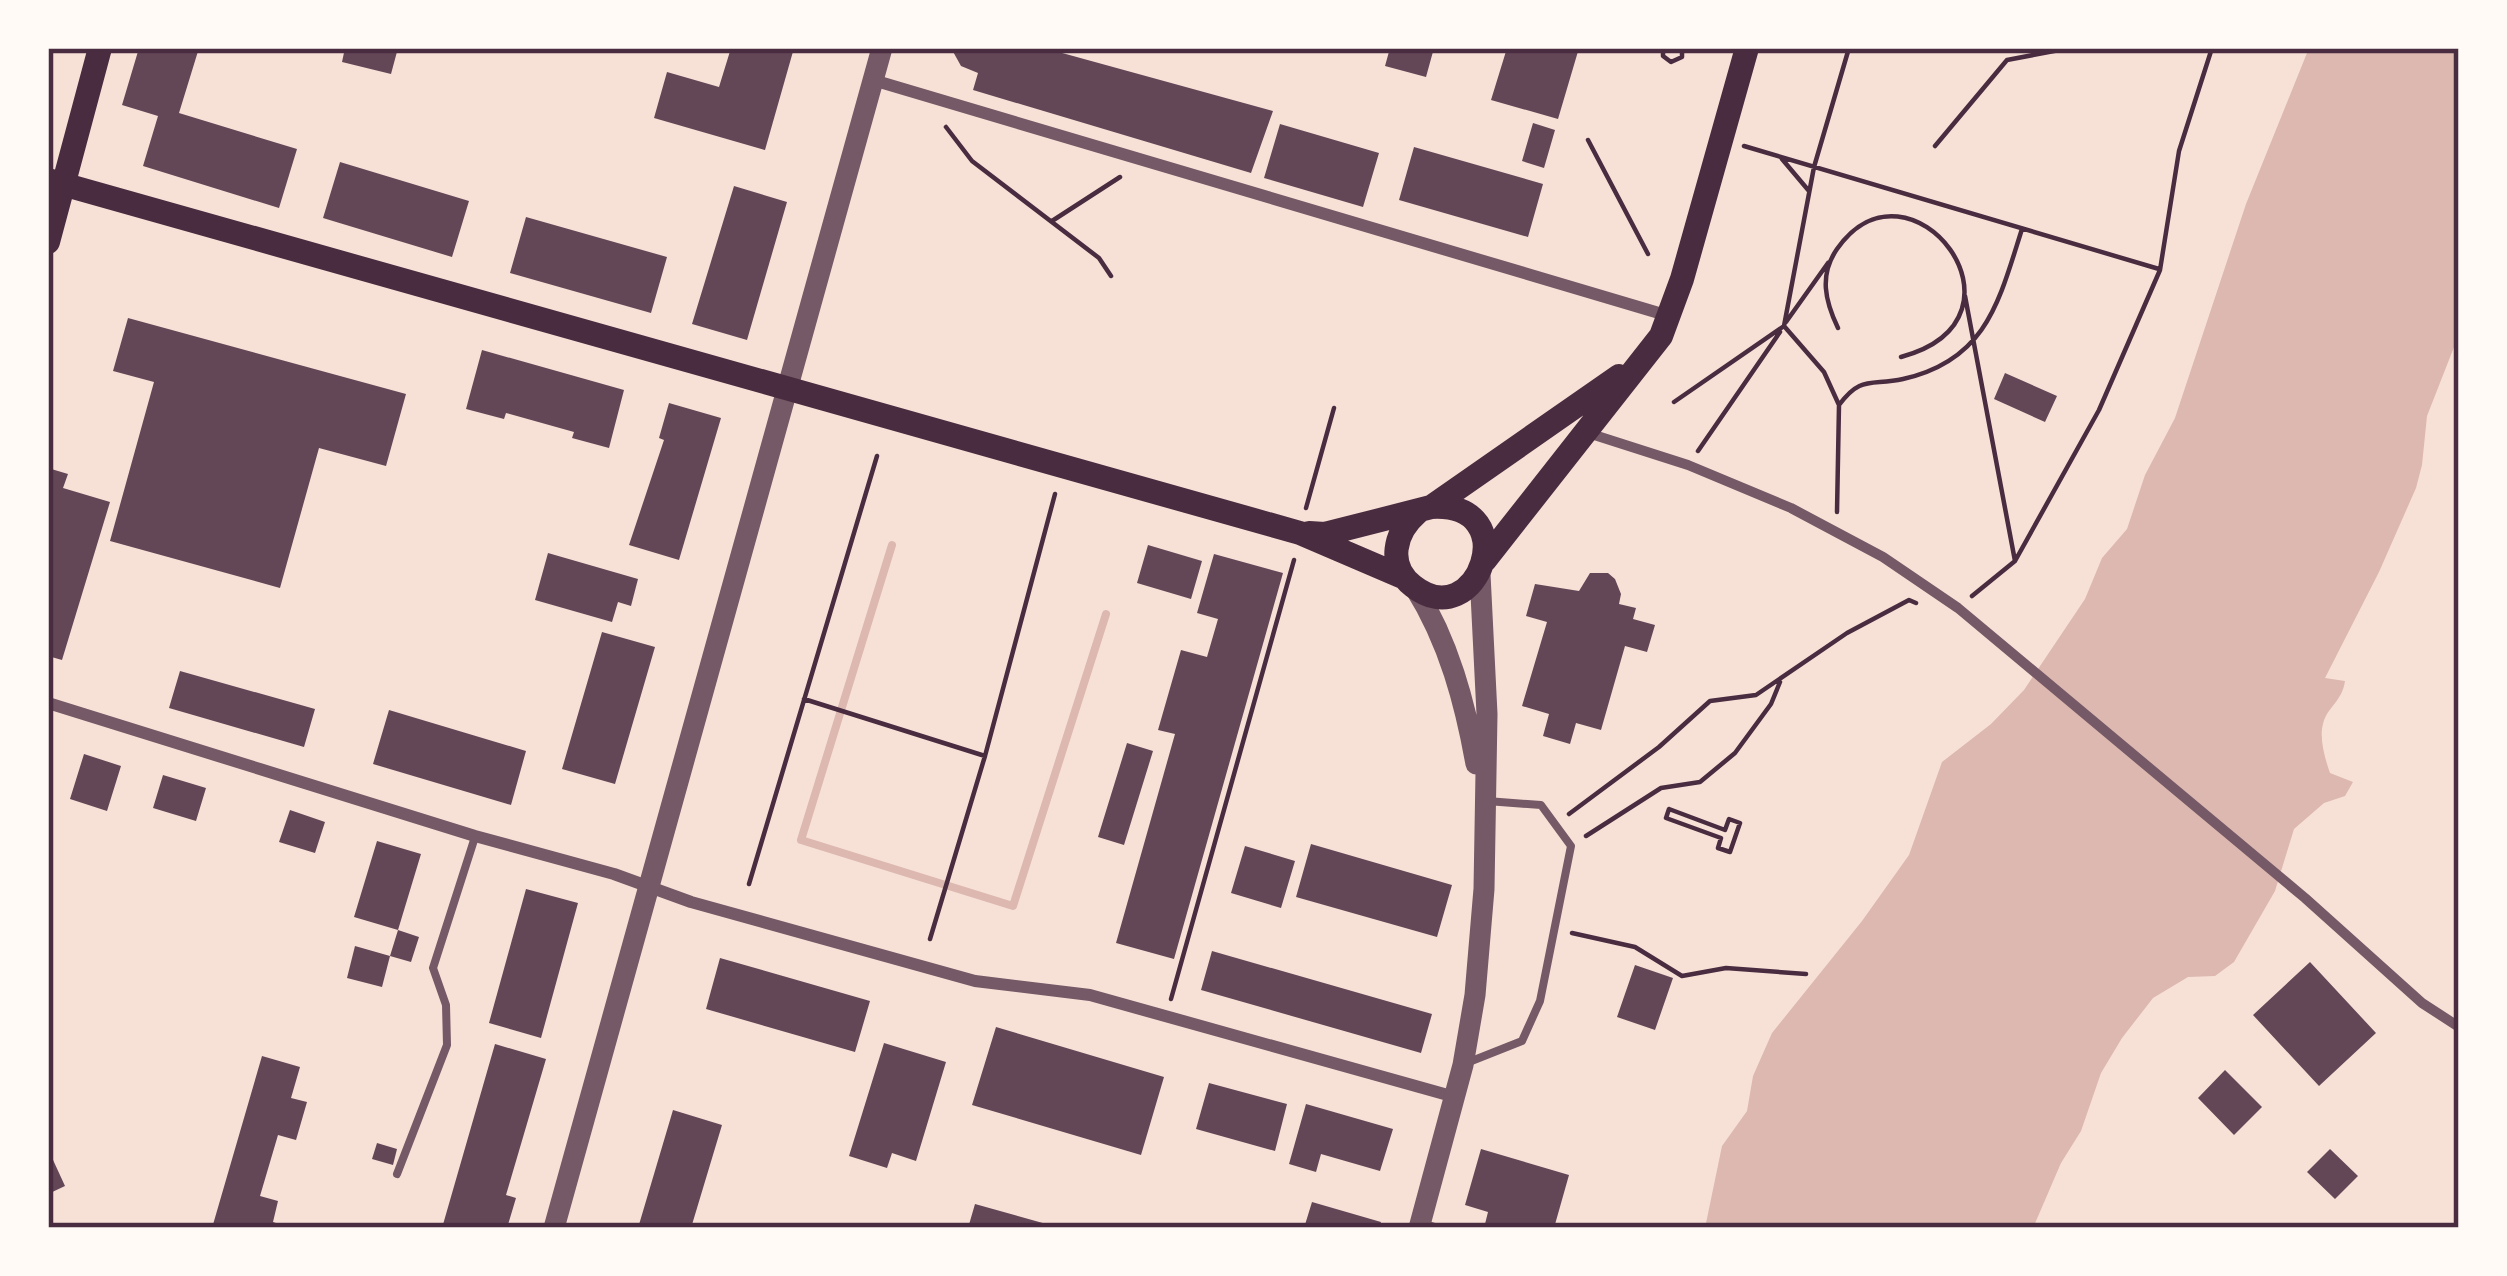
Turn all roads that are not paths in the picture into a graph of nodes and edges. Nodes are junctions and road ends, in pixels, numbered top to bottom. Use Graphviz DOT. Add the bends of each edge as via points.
graph roads {
  1 [pos="100,48"];
  2 [pos="882,48"];
  3 [pos="1747,48"];
  4 [pos="874,80"];
  5 [pos="56,182"];
  6 [pos="48,242"];
  7 [pos="1670,316"];
  8 [pos="1646,357"];
  9 [pos="785,389"];
  10 [pos="1585,432"];
  11 [pos="1424,510"];
  12 [pos="1300,532"];
  13 [pos="1482,567"];
  14 [pos="1410,583"];
  15 [pos="48,703"];
  16 [pos="1484,800"];
  17 [pos="475,836"];
  18 [pos="649,887"];
  19 [pos="2459,1028"];
  20 [pos="1462,1065"];
  21 [pos="1455,1096"];
  22 [pos="397,1174"];
  23 [pos="1426,1226"];
  24 [pos="554,1228"];
  1 -- 5 [label="main road"];
  2 -- 4 [label="street"];
  3 -- 7 [label="main road"];
  4 -- 7 [label="street"];
  4 -- 9 [label="street"];
  5 -- 6 [label="main road"];
  5 -- 9 [label="main road"];
  7 -- 8 [label="main road"];
  8 -- 10 [label="main road"];
  8 -- 11 [label="main road"];
  9 -- 12 [label="main road"];
  9 -- 18 [label="street"];
  10 -- 13 [label="main road"];
  10 -- 19 [label="street" via="1791,508 1958,608"];
  11 -- 12 [label="main road" via="1325,534"];
  11 -- 13 [label="main road" via="1460,510 1472,519 1481,531"];
  11 -- 14 [label="main road" via="1398,536 1398,565"];
  12 -- 14 [label="main road"];
  13 -- 14 [label="main road" via="1458,593"];
  13 -- 16 [label="street"];
  14 -- 16 [label="street" via="1458,683"];
  15 -- 17 [label="street"];
  16 -- 20 [label="street" via="1484,889"];
  16 -- 20 [label="lane" via="1540,806 1571,846 1540,1001 1522,1041"];
  17 -- 18 [label="street"];
  17 -- 22 [label="lane" via="433,968 446,1005 447,1045"];
  18 -- 21 [label="street" via="975,981 1066,990"];
  18 -- 24 [label="street"];
  20 -- 21 [label="street"];
  21 -- 23 [label="street"];
}
